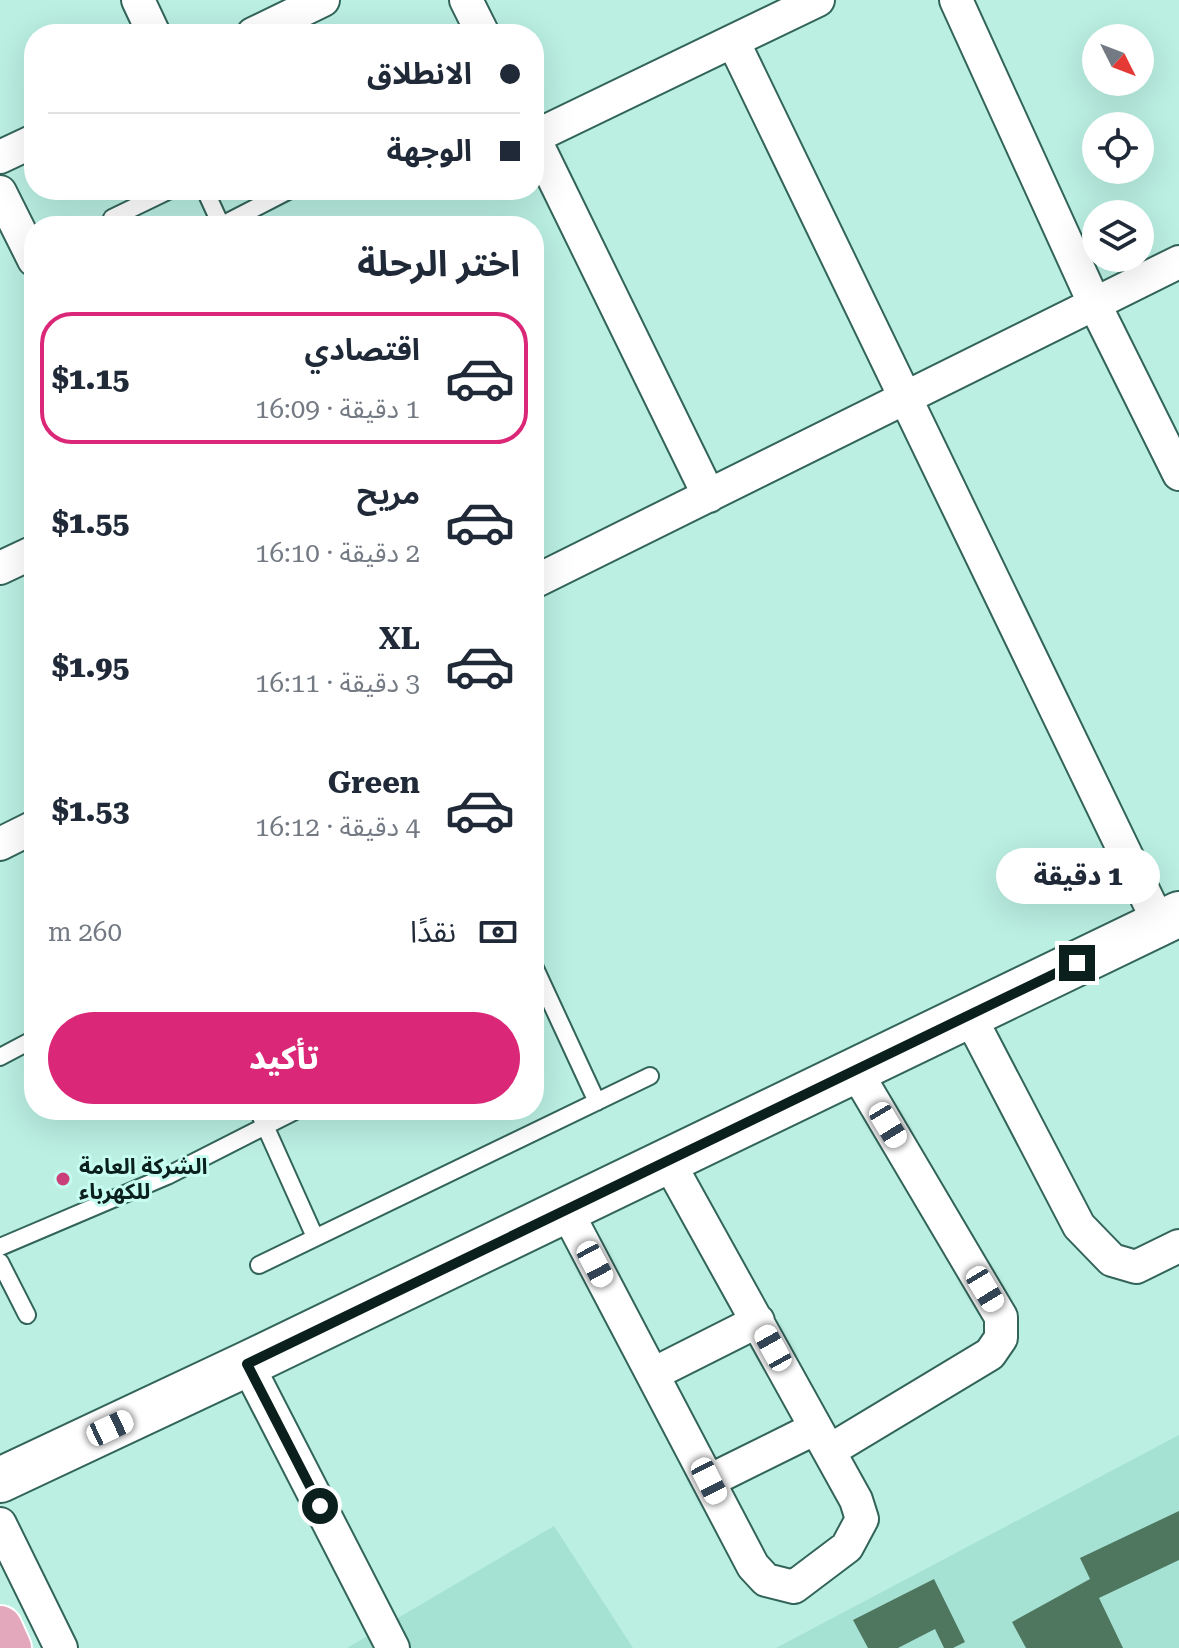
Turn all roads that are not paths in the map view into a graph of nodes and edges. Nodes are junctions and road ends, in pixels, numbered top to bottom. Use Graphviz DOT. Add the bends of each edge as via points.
graph roads {
  1 [pos="138,0"];
  2 [pos="323,0"];
  3 [pos="466,0"];
  4 [pos="818,0"];
  5 [pos="956,0"];
  6 [pos="149,24"];
  7 [pos="274,24"];
  8 [pos="478,24"];
  9 [pos="733,41"];
  10 [pos="544,133"];
  11 [pos="24,146"];
  12 [pos="0,157"];
  13 [pos="544,158"];
  14 [pos="0,192"];
  15 [pos="149,200"];
  16 [pos="271,200"];
  17 [pos="116,216"];
  18 [pos="239,216"];
  19 [pos="24,240"];
  20 [pos="1179,262"];
  21 [pos="1095,305"];
  22 [pos="905,399"];
  23 [pos="1179,474"];
  24 [pos="709,496"];
  25 [pos="24,557"];
  26 [pos="0,568"];
  27 [pos="544,577"];
  28 [pos="24,832"];
  29 [pos="0,844"];
  30 [pos="1169,918"];
  31 [pos="544,993"];
  32 [pos="969,1015"];
  33 [pos="24,1044"];
  34 [pos="0,1057"];
  35 [pos="855,1070"];
  36 [pos="650,1076"];
  37 [pos="597,1102"];
  38 [pos="262,1120"];
  39 [pos="278,1120"];
  40 [pos="265,1127"];
  41 [pos="668,1161"];
  42 [pos="566,1210"];
  43 [pos="315,1237"];
  44 [pos="1179,1246"];
  45 [pos="0,1247"];
  46 [pos="0,1262"];
  47 [pos="259,1265"];
  48 [pos="27,1315"];
  49 [pos="758,1321"];
  50 [pos="247,1364"];
  51 [pos="653,1374"];
  52 [pos="823,1440"];
  53 [pos="0,1480"];
  54 [pos="709,1481"];
  55 [pos="0,1524"];
  56 [pos="0,1628"];
  57 [pos="9,1648"];
  58 [pos="61,1648"];
  59 [pos="393,1648"];
  1 -- 6 [label="street"];
  2 -- 7 [label="street"];
  3 -- 8 [label="street"];
  4 -- 9 [label="street"];
  5 -- 21 [label="street"];
  9 -- 10 [label="street"];
  9 -- 22 [label="street"];
  11 -- 12 [label="street"];
  13 -- 24 [label="street"];
  14 -- 19 [label="street"];
  15 -- 17 [label="lane"];
  16 -- 18 [label="lane"];
  20 -- 21 [label="street"];
  21 -- 22 [label="street"];
  21 -- 23 [label="street"];
  22 -- 24 [label="street"];
  22 -- 30 [label="street"];
  24 -- 27 [label="street"];
  25 -- 26 [label="street"];
  28 -- 29 [label="street"];
  30 -- 32 [label="main road"];
  31 -- 37 [label="lane"];
  32 -- 35 [label="main road"];
  32 -- 44 [label="street" via="1079,1226 1112,1260 1136,1267"];
  33 -- 34 [label="lane"];
  35 -- 41 [label="main road"];
  35 -- 52 [label="street" via="1001,1317 1001,1338 990,1354"];
  36 -- 37 [label="lane"];
  37 -- 43 [label="lane"];
  38 -- 40 [label="lane"];
  39 -- 40 [label="lane"];
  40 -- 43 [label="lane"];
  40 -- 45 [label="lane" via="167,1176"];
  41 -- 42 [label="main road"];
  41 -- 49 [label="street"];
  42 -- 50 [label="main road"];
  42 -- 51 [label="street"];
  43 -- 47 [label="lane"];
  46 -- 48 [label="lane"];
  49 -- 51 [label="street"];
  49 -- 52 [label="street"];
  50 -- 53 [label="main road"];
  50 -- 59 [label="street"];
  51 -- 54 [label="street"];
  52 -- 54 [label="street"];
  52 -- 54 [label="street" via="862,1519 847,1547 794,1587 766,1580 753,1566"];
  55 -- 58 [label="street"];
  56 -- 57 [label="highway"];
}
